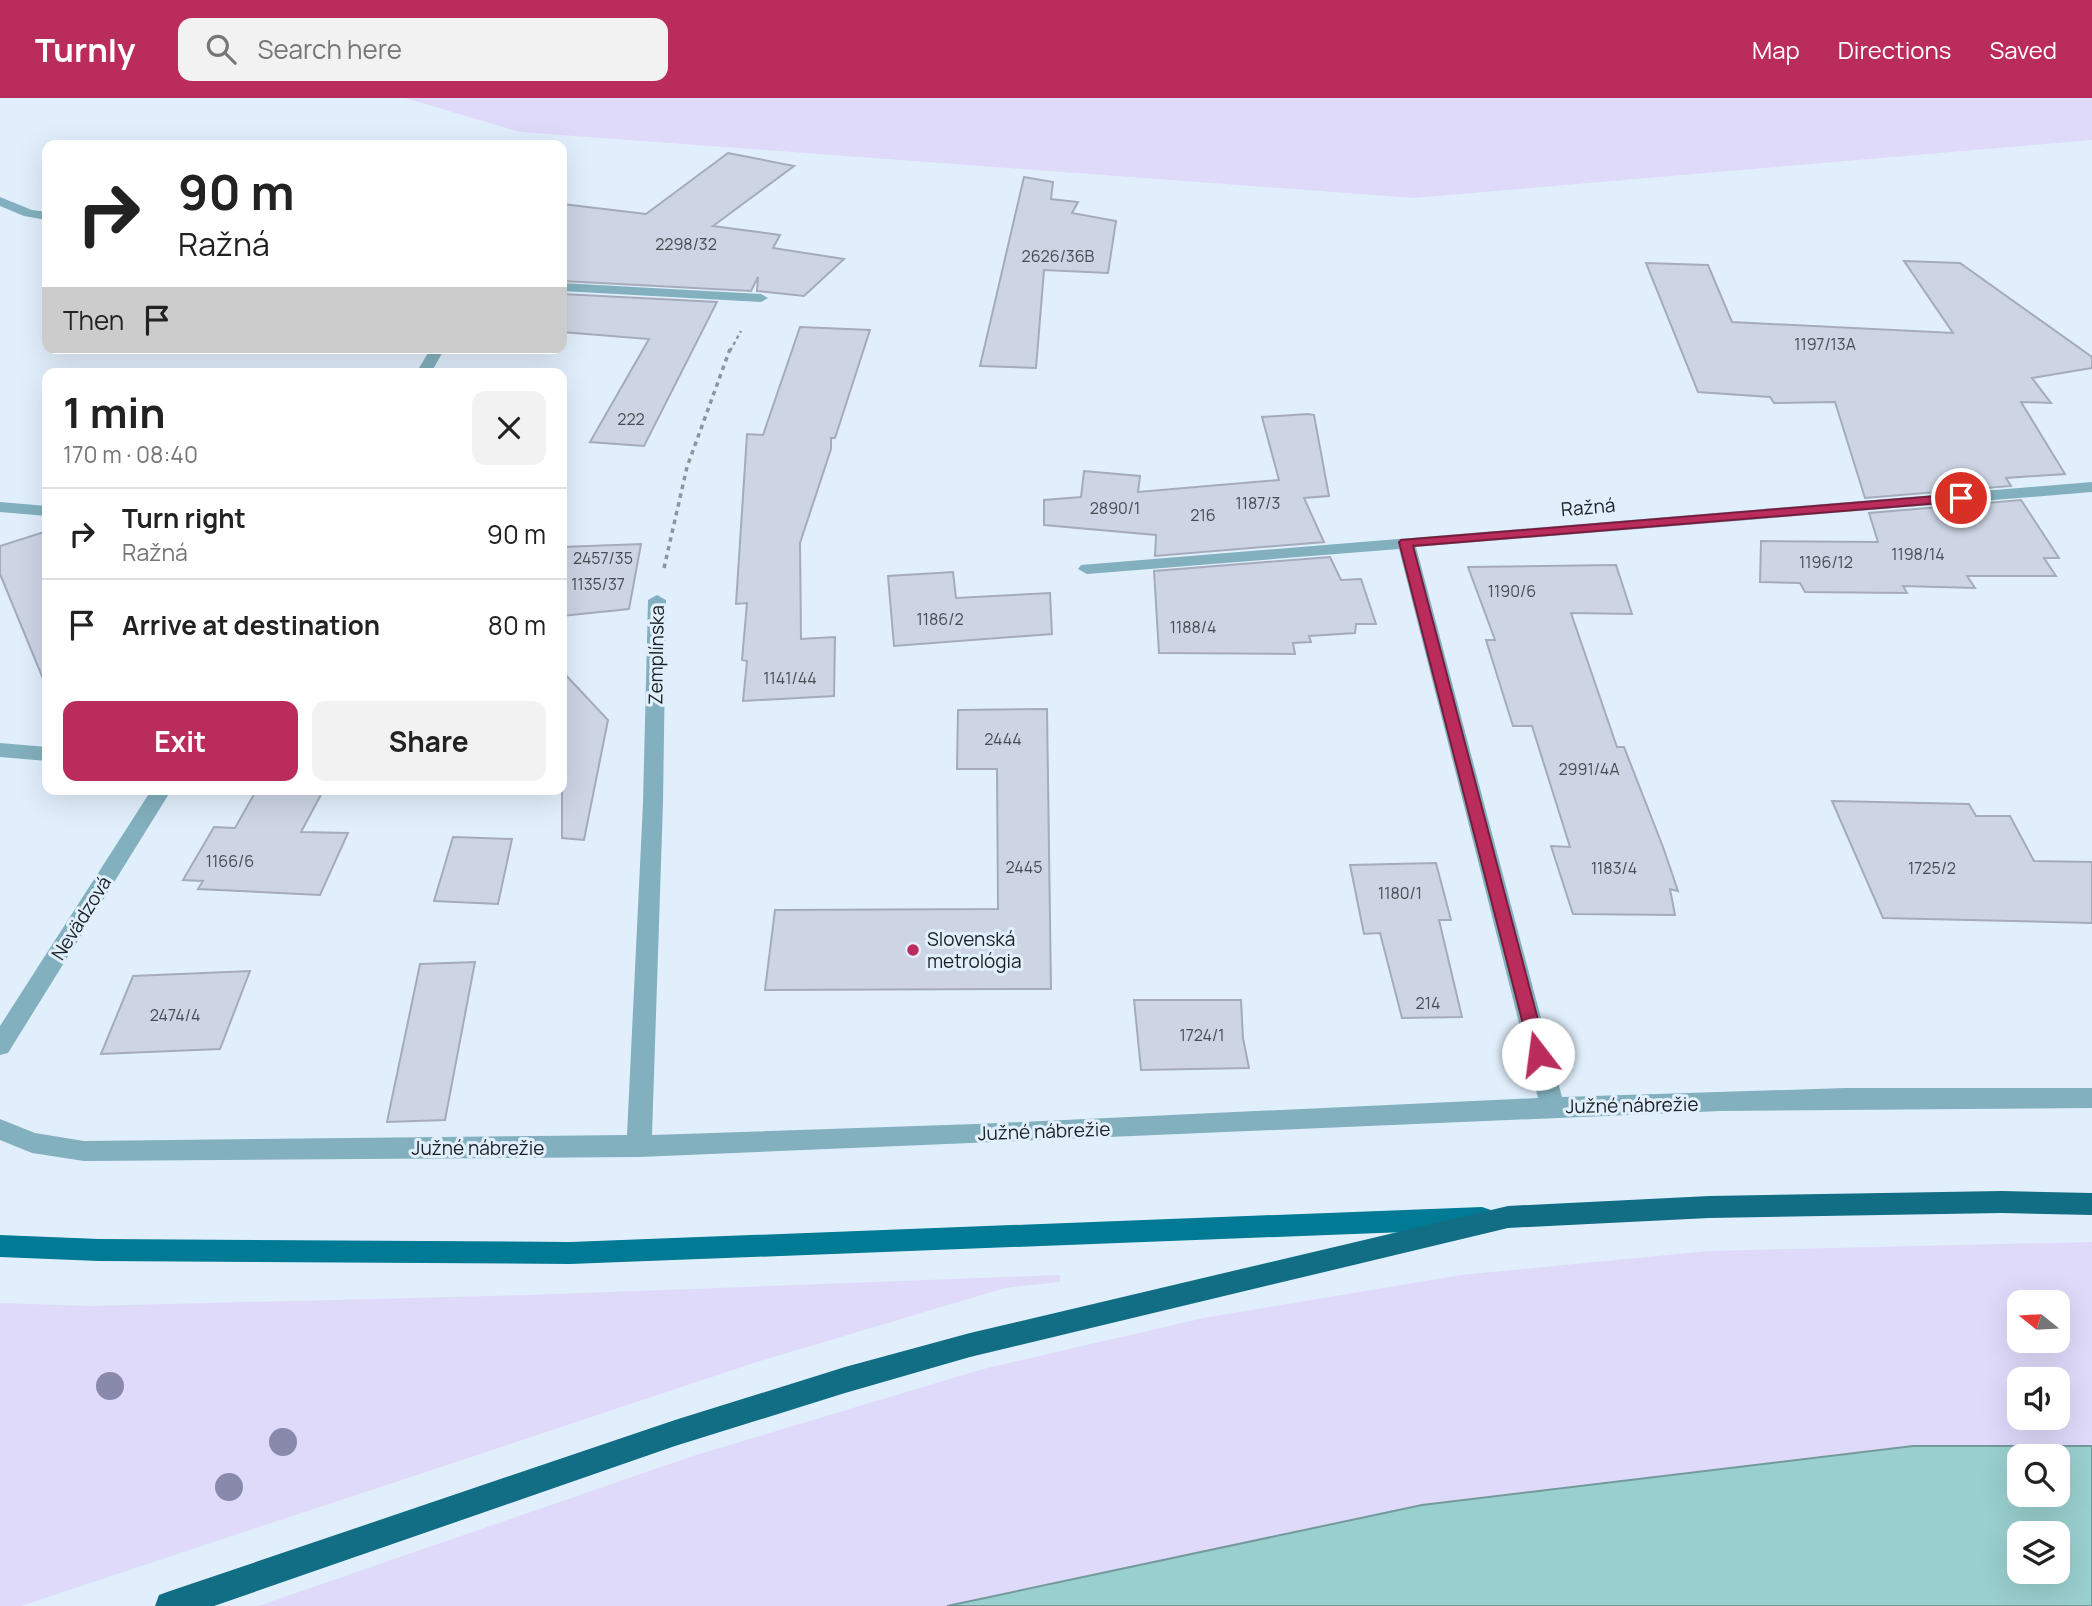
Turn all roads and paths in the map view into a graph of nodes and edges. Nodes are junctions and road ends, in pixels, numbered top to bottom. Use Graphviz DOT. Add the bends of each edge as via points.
graph roads {
  1 [pos="1,200"];
  2 [pos="42,215"];
  3 [pos="567,287"];
  4 [pos="761,298"];
  5 [pos="2092,487"];
  6 [pos="0,507"];
  7 [pos="42,511"];
  8 [pos="1406,542"];
  9 [pos="1087,569"];
  10 [pos="657,600"];
  11 [pos="0,750"];
  12 [pos="42,754"];
  13 [pos="158,795"];
  14 [pos="0,1046"];
  15 [pos="2092,1098"];
  16 [pos="1552,1107"];
  17 [pos="0,1129"];
  18 [pos="639,1147"];
  19 [pos="2092,1204"];
  20 [pos="1508,1217"];
  21 [pos="0,1246"];
  22 [pos="170,1606"];
  1 -- 2 [label="street"];
  3 -- 4 [label="street"];
  4 -- 10 [label="path, Zemplínska" via="732,345 687,467"];
  5 -- 8 [label="street, Ražná"];
  6 -- 7 [label="street"];
  8 -- 9 [label="street, Ražná"];
  8 -- 16 [label="street"];
  10 -- 18 [label="street, Zemplínska"];
  11 -- 12 [label="street"];
  13 -- 14 [label="street, Nevädzová"];
  15 -- 16 [label="street, Južné nábrežie" via="1963,1096"];
  16 -- 18 [label="street, Južné nábrežie"];
  17 -- 18 [label="street, Južné nábrežie" via="32,1143 84,1151"];
  19 -- 20 [label="highway" via="1709,1207"];
  20 -- 21 [label="main road" via="570,1253"];
  20 -- 22 [label="highway" via="970,1345 845,1380 675,1433"];
}
